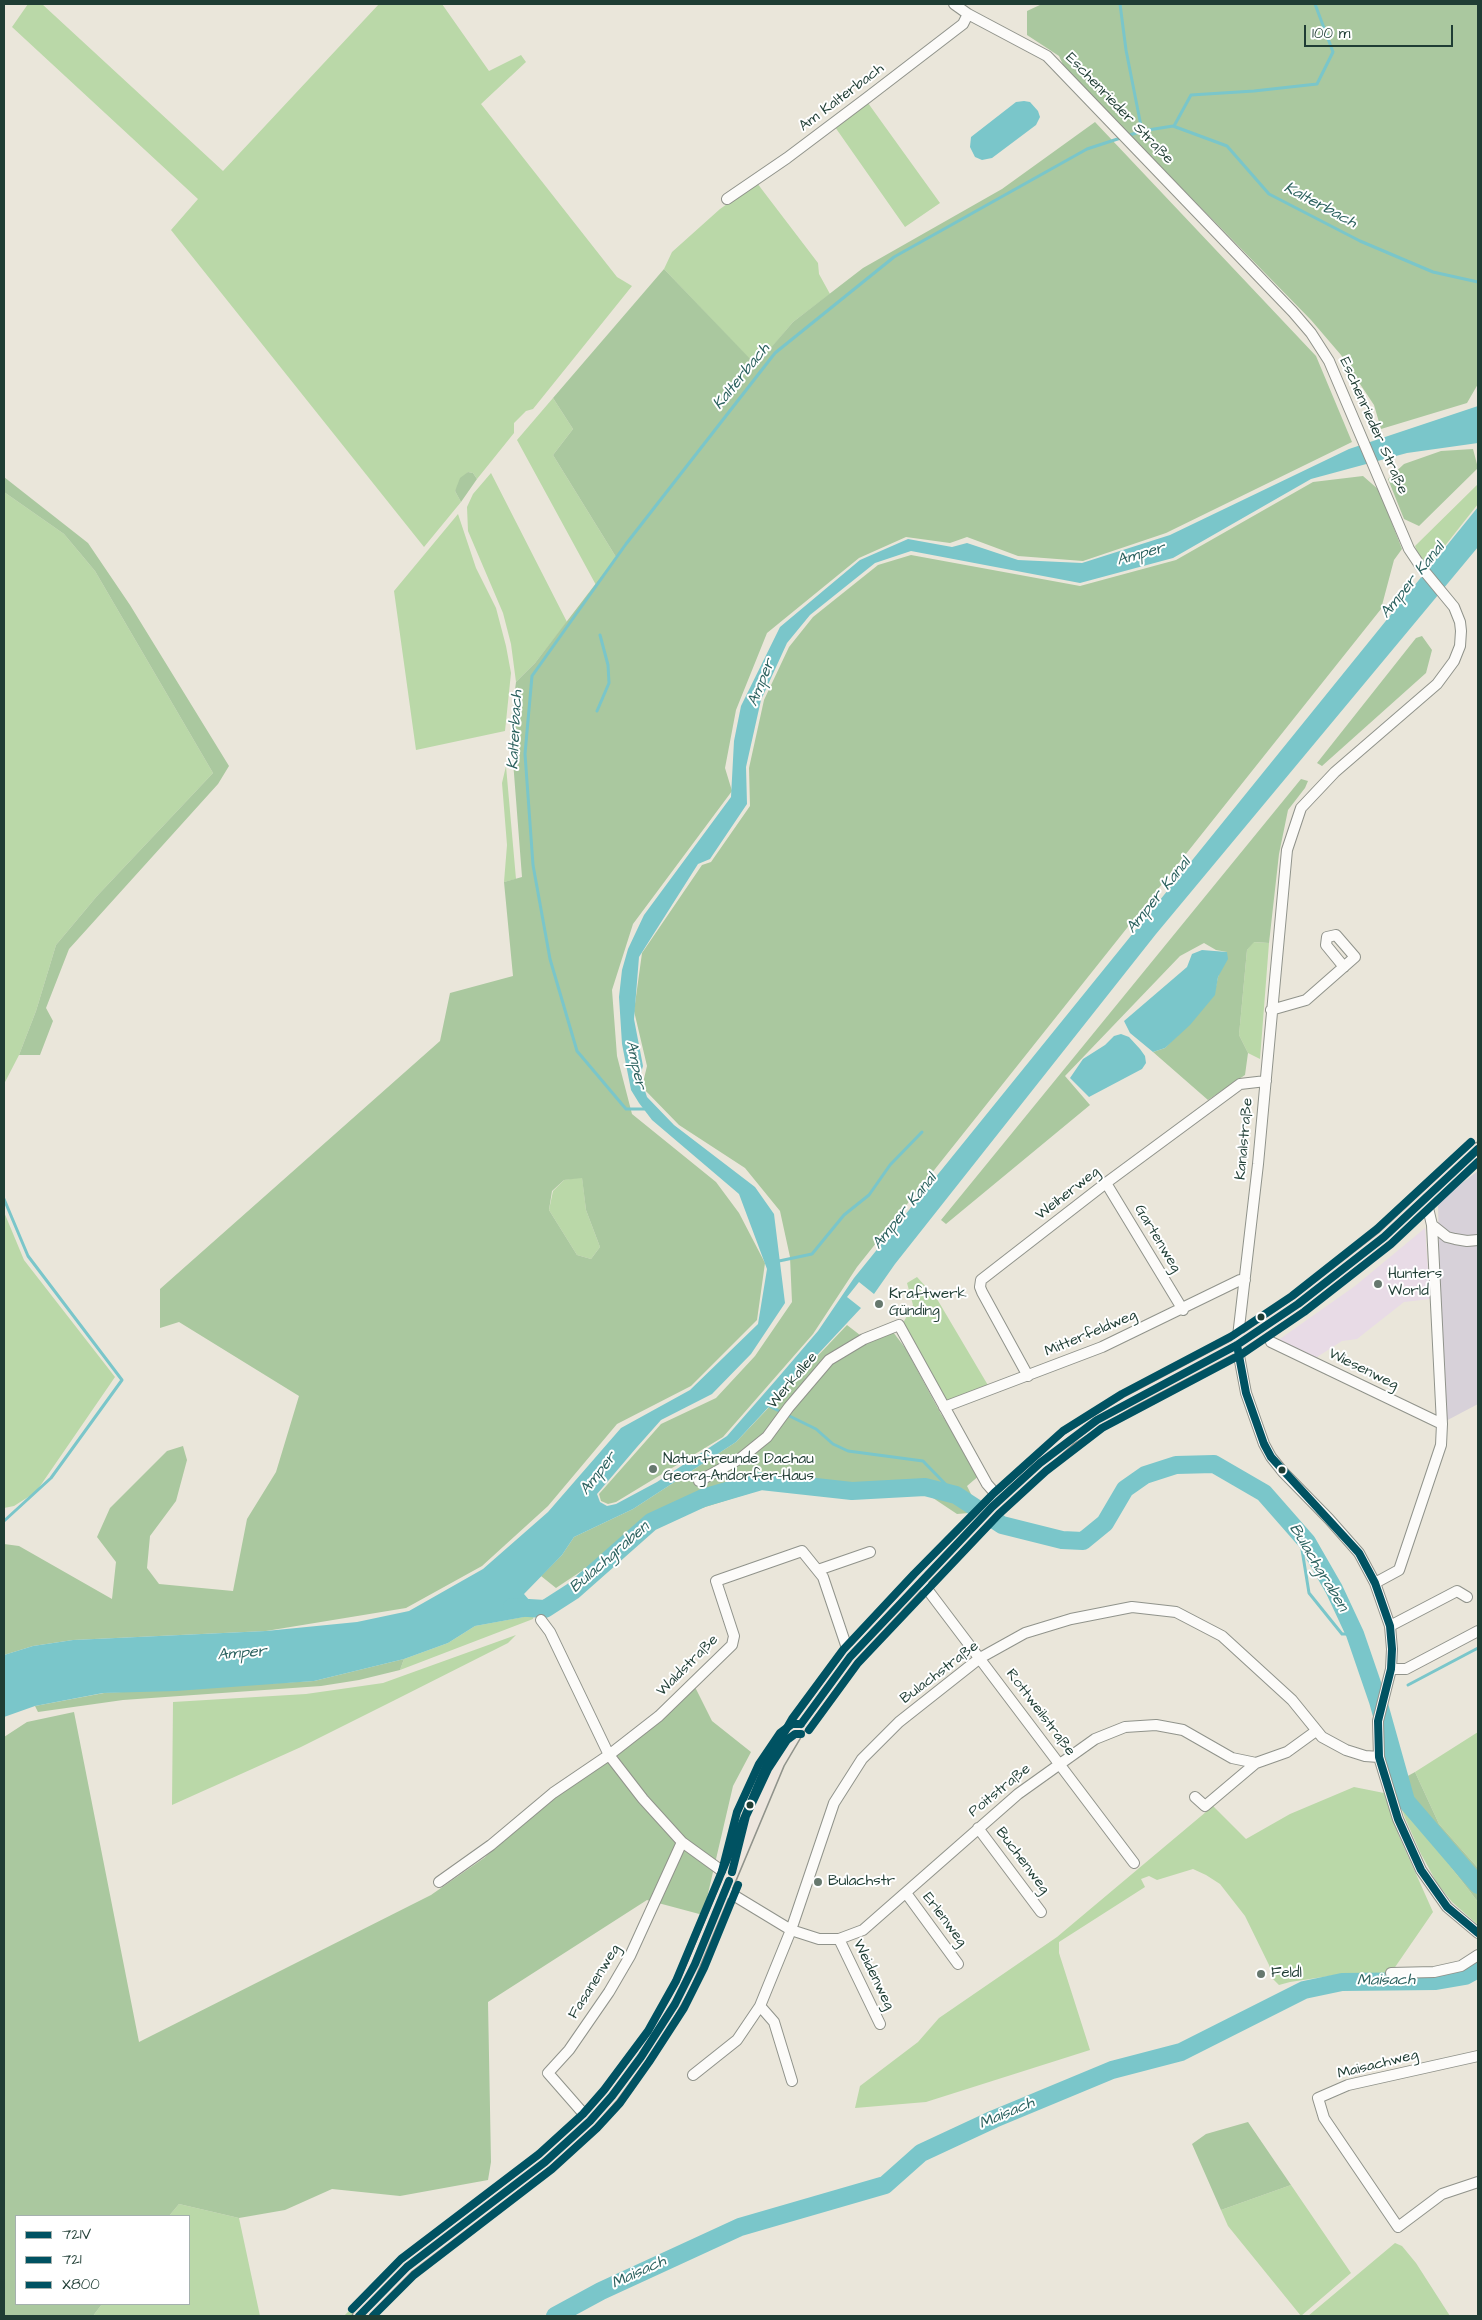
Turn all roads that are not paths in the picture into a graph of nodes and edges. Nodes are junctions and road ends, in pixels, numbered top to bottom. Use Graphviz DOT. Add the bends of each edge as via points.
graph roads {
  1 [pos="954,4"];
  2 [pos="968,14"];
  3 [pos="727,199"];
  4 [pos="1278,935"];
  5 [pos="1344,966"];
  6 [pos="1271,1010"];
  7 [pos="1266,1081"];
  8 [pos="1478,1149"];
  9 [pos="1106,1183"];
  10 [pos="1423,1202"];
  11 [pos="1432,1225"];
  12 [pos="1478,1240"];
  13 [pos="1245,1280"];
  14 [pos="1183,1310"];
  15 [pos="1271,1342"];
  16 [pos="1237,1345"];
  17 [pos="1028,1376"];
  18 [pos="944,1407"];
  19 [pos="1442,1424"];
  20 [pos="699,1481"];
  21 [pos="996,1503"];
  22 [pos="870,1552"];
  23 [pos="818,1570"];
  24 [pos="921,1581"];
  25 [pos="1375,1583"];
  26 [pos="1467,1597"];
  27 [pos="540,1620"];
  28 [pos="1390,1626"];
  29 [pos="1478,1631"];
  30 [pos="850,1657"];
  31 [pos="980,1658"];
  32 [pos="1391,1669"];
  33 [pos="1316,1731"];
  34 [pos="609,1755"];
  35 [pos="1379,1756"];
  36 [pos="1060,1763"];
  37 [pos="1256,1763"];
  38 [pos="1196,1797"];
  39 [pos="978,1828"];
  40 [pos="682,1842"];
  41 [pos="1134,1863"];
  42 [pos="439,1882"];
  43 [pos="727,1885"];
  44 [pos="906,1893"];
  45 [pos="1041,1912"];
  46 [pos="790,1930"];
  47 [pos="1478,1933"];
  48 [pos="839,1939"];
  49 [pos="1478,1955"];
  50 [pos="958,1964"];
  51 [pos="1391,1973"];
  52 [pos="760,2006"];
  53 [pos="880,2024"];
  54 [pos="1478,2056"];
  55 [pos="693,2075"];
  56 [pos="792,2081"];
  57 [pos="590,2121"];
  58 [pos="1478,2182"];
  59 [pos="359,2316"];
  1 -- 2 [label="street, Eschenrieder Straße"];
  2 -- 3 [label="street, Am Kalterbach" via="962,24 875,92"];
  2 -- 4 [label="street, Eschenrieder Straße" via="1047,56 1311,333 1329,362 1409,549 1454,608 1462,631 1454,661 1437,684 1335,772 1301,808 1287,850"];
  4 -- 6 [label="street, Kanalstraße"];
  5 -- 6 [label="street" via="1306,1000"];
  6 -- 7 [label="street, Kanalstraße"];
  7 -- 9 [label="street, Weiherweg" via="1240,1084"];
  7 -- 13 [label="street, Kanalstraße"];
  8 -- 10 [label="main road"];
  9 -- 14 [label="street, Gartenweg"];
  9 -- 17 [label="street, Weiherweg" via="981,1280 982,1292"];
  10 -- 11 [label="street"];
  10 -- 16 [label="main road" via="1349,1265"];
  11 -- 12 [label="street" via="1446,1237"];
  11 -- 19 [label="street"];
  13 -- 14 [label="street, Mitterfeldweg"];
  13 -- 16 [label="street, Kanalstraße"];
  14 -- 17 [label="street, Mitterfeldweg" via="1102,1348"];
  15 -- 19 [label="street, Wiesenweg"];
  16 -- 21 [label="main road" via="1097,1420 1040,1463"];
  16 -- 25 [label="street, Kanalstraße" via="1238,1362 1249,1402 1271,1457 1359,1553"];
  17 -- 18 [label="street, Mitterfeldweg"];
  18 -- 20 [label="street, Werkallee" via="899,1325 864,1339 828,1360 767,1437 740,1458"];
  18 -- 21 [label="street, Werkallee"];
  19 -- 25 [label="street" via="1440,1445 1399,1570"];
  21 -- 24 [label="main road"];
  22 -- 23 [label="street"];
  23 -- 30 [label="street"];
  23 -- 34 [label="street, Waldstraße" via="807,1555 796,1552 716,1582 734,1636 732,1645 659,1716"];
  24 -- 30 [label="main road"];
  24 -- 31 [label="street, Rottweilstraße"];
  25 -- 28 [label="street, Kanalstraße"];
  26 -- 28 [label="street" via="1457,1591"];
  27 -- 34 [label="street" via="550,1632"];
  28 -- 32 [label="street, Kanalstraße"];
  29 -- 32 [label="street" via="1406,1669"];
  30 -- 43 [label="main road" via="813,1705 778,1763"];
  31 -- 33 [label="street, Bulachstraße" via="1025,1633 1071,1619 1132,1606 1171,1610 1222,1636 1292,1700"];
  31 -- 36 [label="street, Rottweilstraße"];
  31 -- 46 [label="street, Bulachstraße" via="899,1722 862,1759 834,1803"];
  32 -- 35 [label="street, Kanalstraße" via="1378,1721"];
  33 -- 35 [label="street, Bulachstraße" via="1346,1750 1365,1756"];
  33 -- 37 [label="street" via="1286,1752"];
  34 -- 40 [label="street"];
  34 -- 42 [label="street, Waldstraße" via="553,1793 491,1845"];
  35 -- 47 [label="street, Kanalstraße" via="1398,1819 1421,1870 1447,1907"];
  36 -- 37 [label="street, Poitstraße" via="1095,1739 1125,1727 1156,1725 1183,1730 1232,1758"];
  36 -- 39 [label="street, Poitstraße"];
  36 -- 41 [label="street, Rottweilstraße"];
  37 -- 38 [label="street" via="1205,1806"];
  39 -- 44 [label="street, Poitstraße"];
  39 -- 45 [label="street, Buchenweg"];
  40 -- 43 [label="street" via="722,1871"];
  40 -- 57 [label="street, Fasanenweg" via="630,1956 569,2050 548,2074"];
  43 -- 46 [label="street, Poitstraße"];
  43 -- 57 [label="main road" via="675,2004 642,2057"];
  44 -- 48 [label="street, Poitstraße" via="863,1930"];
  44 -- 50 [label="street, Erlenweg"];
  46 -- 48 [label="street, Poitstraße" via="819,1940"];
  46 -- 52 [label="street, Bulachstraße"];
  48 -- 53 [label="street, Weidenweg"];
  49 -- 51 [label="street" via="1461,1966 1434,1972"];
  52 -- 55 [label="street, Bulachstraße" via="737,2040"];
  52 -- 56 [label="street" via="774,2022"];
  54 -- 58 [label="street, Maisachweg" via="1348,2086 1318,2098 1324,2118 1398,2228 1442,2194"];
  57 -- 59 [label="main road" via="514,2186 407,2267"];
}
